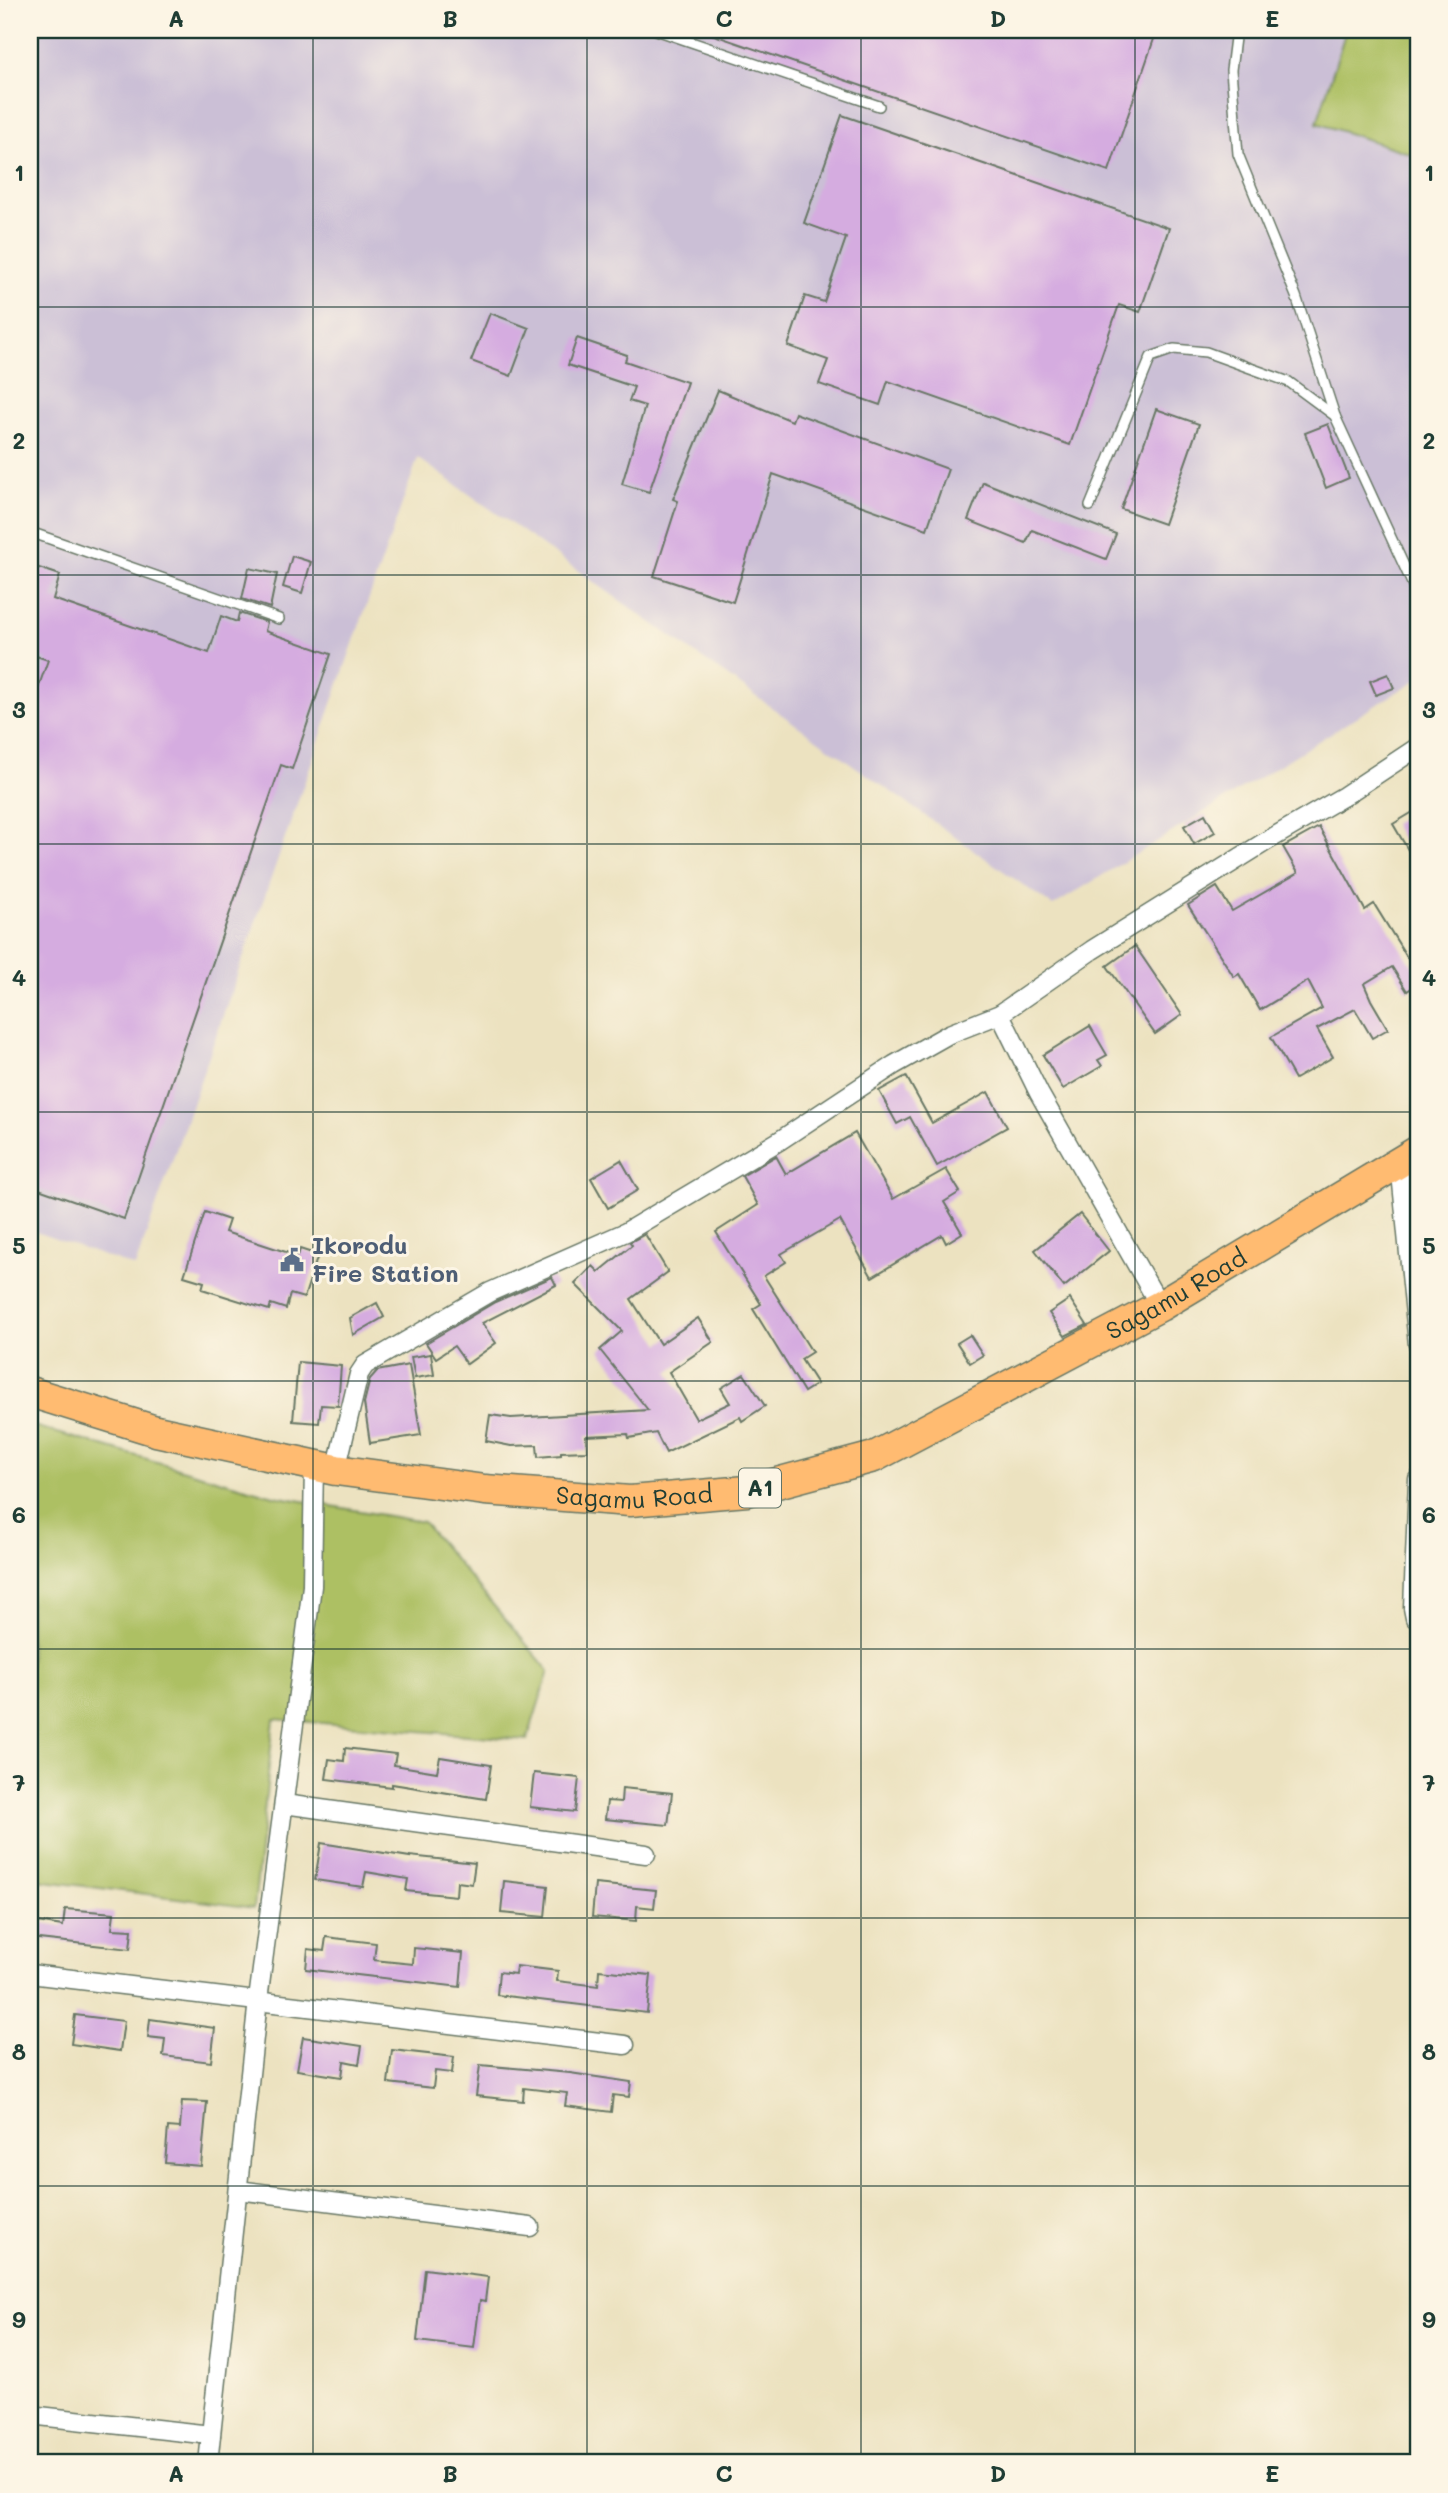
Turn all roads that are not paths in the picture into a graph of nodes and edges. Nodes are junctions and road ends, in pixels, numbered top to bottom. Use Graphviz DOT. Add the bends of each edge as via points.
graph roads {
  1 [pos="656,30"];
  2 [pos="1236,30"];
  3 [pos="878,106"];
  4 [pos="1335,416"];
  5 [pos="1090,506"];
  6 [pos="30,532"];
  7 [pos="1418,596"];
  8 [pos="279,620"];
  9 [pos="1418,747"];
  10 [pos="1000,1014"];
  11 [pos="1409,1157"];
  12 [pos="1160,1306"];
  13 [pos="1418,1345"];
  14 [pos="30,1392"];
  15 [pos="325,1467"];
  16 [pos="1418,1479"];
  17 [pos="1418,1619"];
  18 [pos="284,1804"];
  19 [pos="646,1854"];
  20 [pos="30,1974"];
  21 [pos="258,2000"];
  22 [pos="625,2045"];
  23 [pos="238,2190"];
  24 [pos="530,2227"];
  25 [pos="30,2415"];
  26 [pos="211,2434"];
  27 [pos="208,2463"];
  1 -- 3 [label="lane"];
  2 -- 4 [label="lane" via="1231,70 1238,154 1296,296"];
  4 -- 5 [label="lane" via="1289,382 1206,352 1174,349 1151,357"];
  4 -- 7 [label="lane"];
  6 -- 8 [label="lane"];
  9 -- 10 [label="street" via="1092,950"];
  10 -- 12 [label="street" via="1039,1093"];
  10 -- 15 [label="street" via="949,1034 894,1065 779,1141 626,1232 490,1292 365,1365"];
  11 -- 12 [label="highway, Sagamu Road / A1"];
  11 -- 13 [label="street"];
  12 -- 15 [label="highway, Sagamu Road / A1" via="874,1457 747,1491 630,1502 485,1490"];
  14 -- 15 [label="highway, Sagamu Road / A1" via="156,1431"];
  15 -- 18 [label="street"];
  16 -- 17 [label="street" via="1413,1608"];
  18 -- 19 [label="street"];
  18 -- 21 [label="street"];
  20 -- 21 [label="street"];
  21 -- 22 [label="street"];
  21 -- 23 [label="street"];
  23 -- 24 [label="street"];
  23 -- 26 [label="street"];
  25 -- 26 [label="street"];
  26 -- 27 [label="street"];
}
